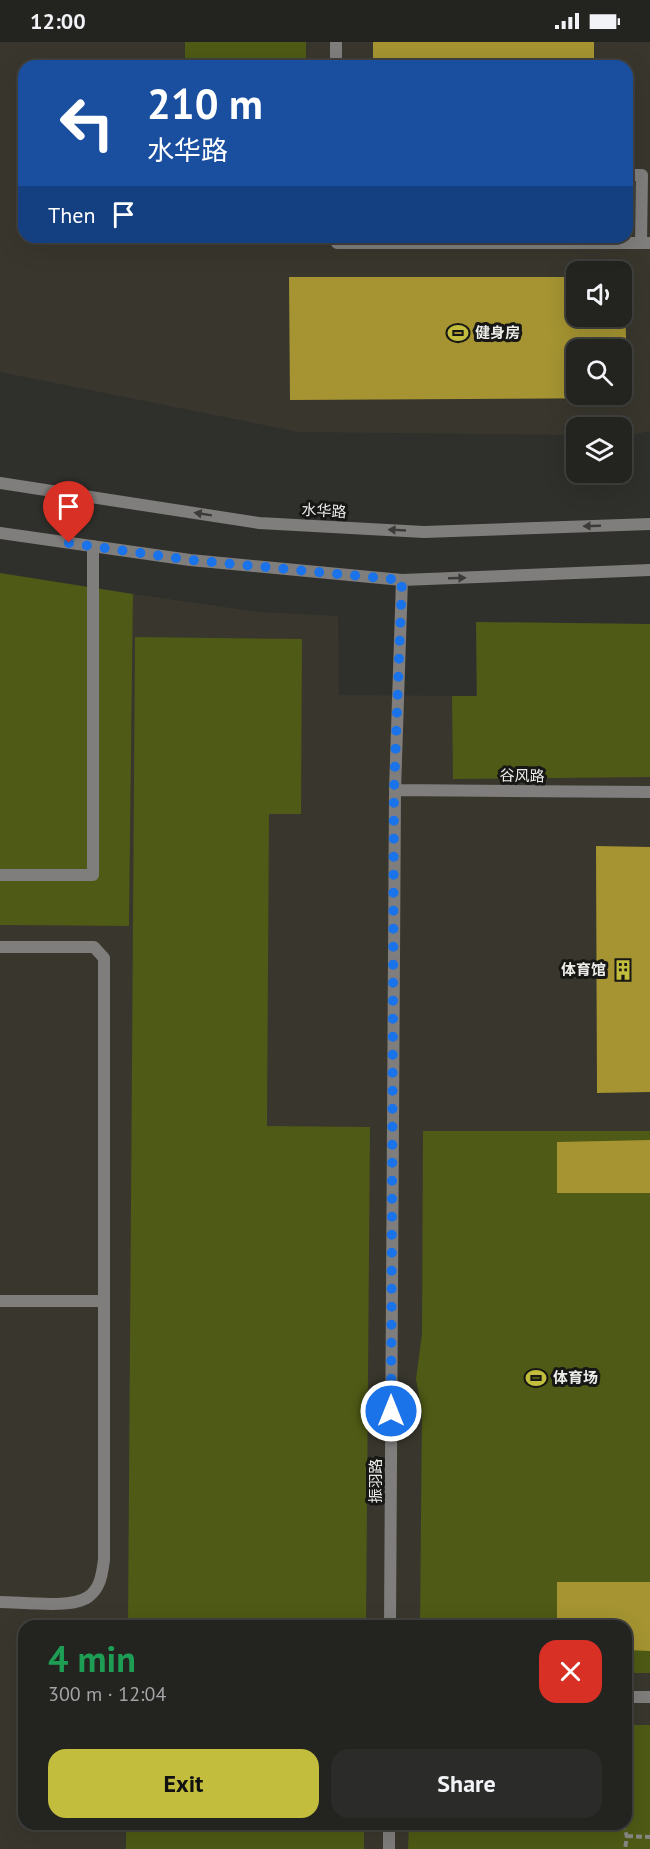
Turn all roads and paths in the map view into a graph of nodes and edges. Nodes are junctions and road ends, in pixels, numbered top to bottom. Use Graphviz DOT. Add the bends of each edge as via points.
graph roads {
  1 [pos="336,42"];
  2 [pos="336,60"];
  3 [pos="633,175"];
  4 [pos="645,243"];
  5 [pos="0,483"];
  6 [pos="650,524"];
  7 [pos="0,533"];
  8 [pos="93,546"];
  9 [pos="650,570"];
  10 [pos="402,580"];
  11 [pos="394,790"];
  12 [pos="650,792"];
  13 [pos="0,875"];
  14 [pos="0,947"];
  15 [pos="0,1301"];
  16 [pos="104,1301"];
  17 [pos="0,1602"];
  18 [pos="390,1620"];
  19 [pos="632,1696"];
  20 [pos="650,1697"];
  21 [pos="389,1830"];
  22 [pos="624,1830"];
  23 [pos="627,1836"];
  24 [pos="650,1837"];
  25 [pos="389,1849"];
  26 [pos="625,1849"];
  1 -- 2 [label="street"];
  3 -- 4 [label="street" via="642,175"];
  6 -- 5 [label="street, 水华路, one-way" via="424,532 259,523"];
  7 -- 8 [label="street"];
  8 -- 10 [label="street" via="190,560"];
  8 -- 13 [label="street" via="93,875"];
  10 -- 9 [label="street, one-way"];
  10 -- 11 [label="street, 振羽路"];
  11 -- 12 [label="street, 谷风路"];
  11 -- 18 [label="street, 振羽路"];
  14 -- 16 [label="street" via="94,947 104,958"];
  15 -- 16 [label="street"];
  16 -- 17 [label="street" via="101,1581 88,1597 71,1603"];
  19 -- 20 [label="street"];
  21 -- 25 [label="street"];
  22 -- 23 [label="path"];
  23 -- 24 [label="path"];
  23 -- 26 [label="path"];
}
